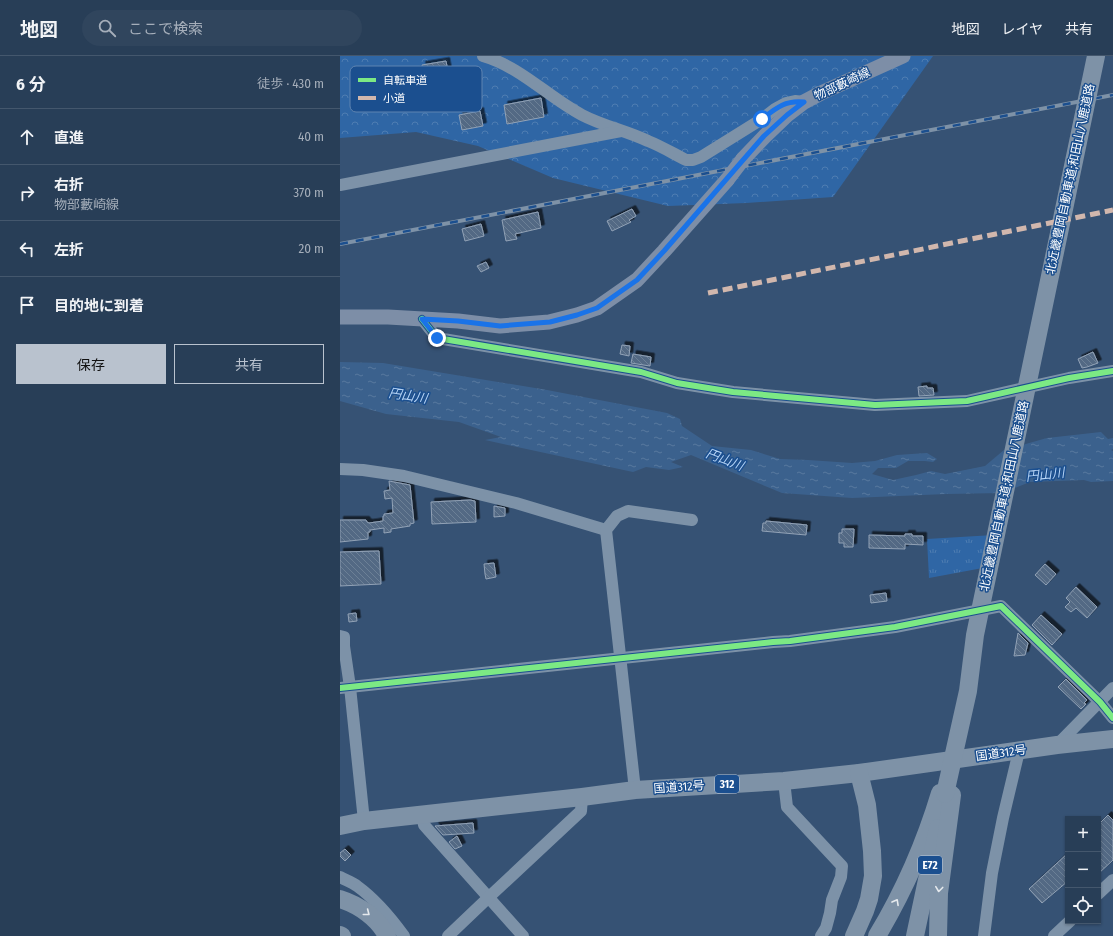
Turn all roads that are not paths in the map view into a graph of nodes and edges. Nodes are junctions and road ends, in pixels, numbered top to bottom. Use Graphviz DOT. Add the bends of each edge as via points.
graph roads {
  1 [pos="483,56"];
  2 [pos="902,56"];
  3 [pos="1096,56"];
  4 [pos="804,102"];
  5 [pos="621,131"];
  6 [pos="340,185"];
  7 [pos="340,317"];
  8 [pos="422,319"];
  9 [pos="1113,371"];
  10 [pos="340,469"];
  11 [pos="692,520"];
  12 [pos="606,530"];
  13 [pos="975,635"];
  14 [pos="340,636"];
  15 [pos="621,658"];
  16 [pos="345,688"];
  17 [pos="1113,688"];
  18 [pos="1100,702"];
  19 [pos="1113,718"];
  20 [pos="1113,739"];
  21 [pos="1057,746"];
  22 [pos="1019,751"];
  23 [pos="859,773"];
  24 [pos="784,781"];
  25 [pos="635,790"];
  26 [pos="946,794"];
  27 [pos="582,797"];
  28 [pos="422,814"];
  29 [pos="364,821"];
  30 [pos="340,826"];
  31 [pos="340,877"];
  32 [pos="1113,880"];
  33 [pos="1101,891"];
  34 [pos="489,896"];
  35 [pos="340,899"];
  36 [pos="1067,924"];
  37 [pos="387,936"];
  38 [pos="404,936"];
  39 [pos="448,936"];
  40 [pos="523,936"];
  41 [pos="821,936"];
  42 [pos="843,936"];
  43 [pos="854,936"];
  44 [pos="877,936"];
  45 [pos="916,936"];
  46 [pos="938,936"];
  47 [pos="984,936"];
  48 [pos="1054,936"];
  1 -- 5 [label="street" via="524,75 583,115"];
  2 -- 4 [label="main road, 物部藪崎線"];
  3 -- 13 [label="highway, 北近畿豊岡自動車道;和田山八鹿道路, bridge"];
  4 -- 5 [label="street" via="786,103 694,160 686,160"];
  4 -- 8 [label="main road, 物部藪崎線, bridge" via="764,136 637,280 597,308 550,322 500,326"];
  5 -- 6 [label="street"];
  7 -- 8 [label="main road, 物部藪崎線"];
  8 -- 9 [label="street" via="437,338 641,372 677,382 733,392 875,405 967,401"];
  10 -- 12 [label="street" via="404,476 516,503"];
  11 -- 12 [label="street" via="628,512 617,516"];
  12 -- 15 [label="street"];
  13 -- 26 [label="highway, 北近畿豊岡自動車道;和田山八鹿道路, bridge" via="968,691"];
  13 -- 26 [label="highway, bridge" via="964,662"];
  14 -- 16 [label="street" via="344,636"];
  15 -- 16 [label="street"];
  15 -- 18 [label="street" via="790,641 895,627 1001,606"];
  15 -- 25 [label="street"];
  16 -- 29 [label="street"];
  17 -- 18 [label="street"];
  18 -- 19 [label="street"];
  18 -- 21 [label="street"];
  20 -- 21 [label="highway, 国道312号 / 312"];
  21 -- 22 [label="highway, 国道312号 / 312"];
  22 -- 23 [label="highway, 国道312号 / 312"];
  22 -- 47 [label="street" via="992,873"];
  23 -- 24 [label="highway, 国道312号 / 312"];
  23 -- 42 [label="highway" via="864,878 857,906"];
  23 -- 43 [label="highway" via="867,804 873,876 865,910"];
  24 -- 25 [label="highway, 国道312号 / 312"];
  24 -- 41 [label="street" via="787,807 842,866 841,878 832,900 826,928"];
  25 -- 27 [label="highway, 国道312号 / 312"];
  44 -- 26 [label="highway, one-way" via="899,896"];
  26 -- 45 [label="highway, E72"];
  26 -- 46 [label="highway, one-way"];
  27 -- 28 [label="highway, 国道312号 / 312"];
  27 -- 34 [label="street" via="581,811"];
  28 -- 29 [label="highway, 国道312号 / 312"];
  28 -- 34 [label="street" via="424,825"];
  29 -- 30 [label="highway, 国道312号 / 312"];
  31 -- 38 [label="street" via="356,885 372,899"];
  32 -- 33 [label="street"];
  34 -- 39 [label="street"];
  34 -- 40 [label="street"];
  35 -- 37 [label="highway, one-way" via="365,911 380,925"];
  36 -- 48 [label="street"];
}
